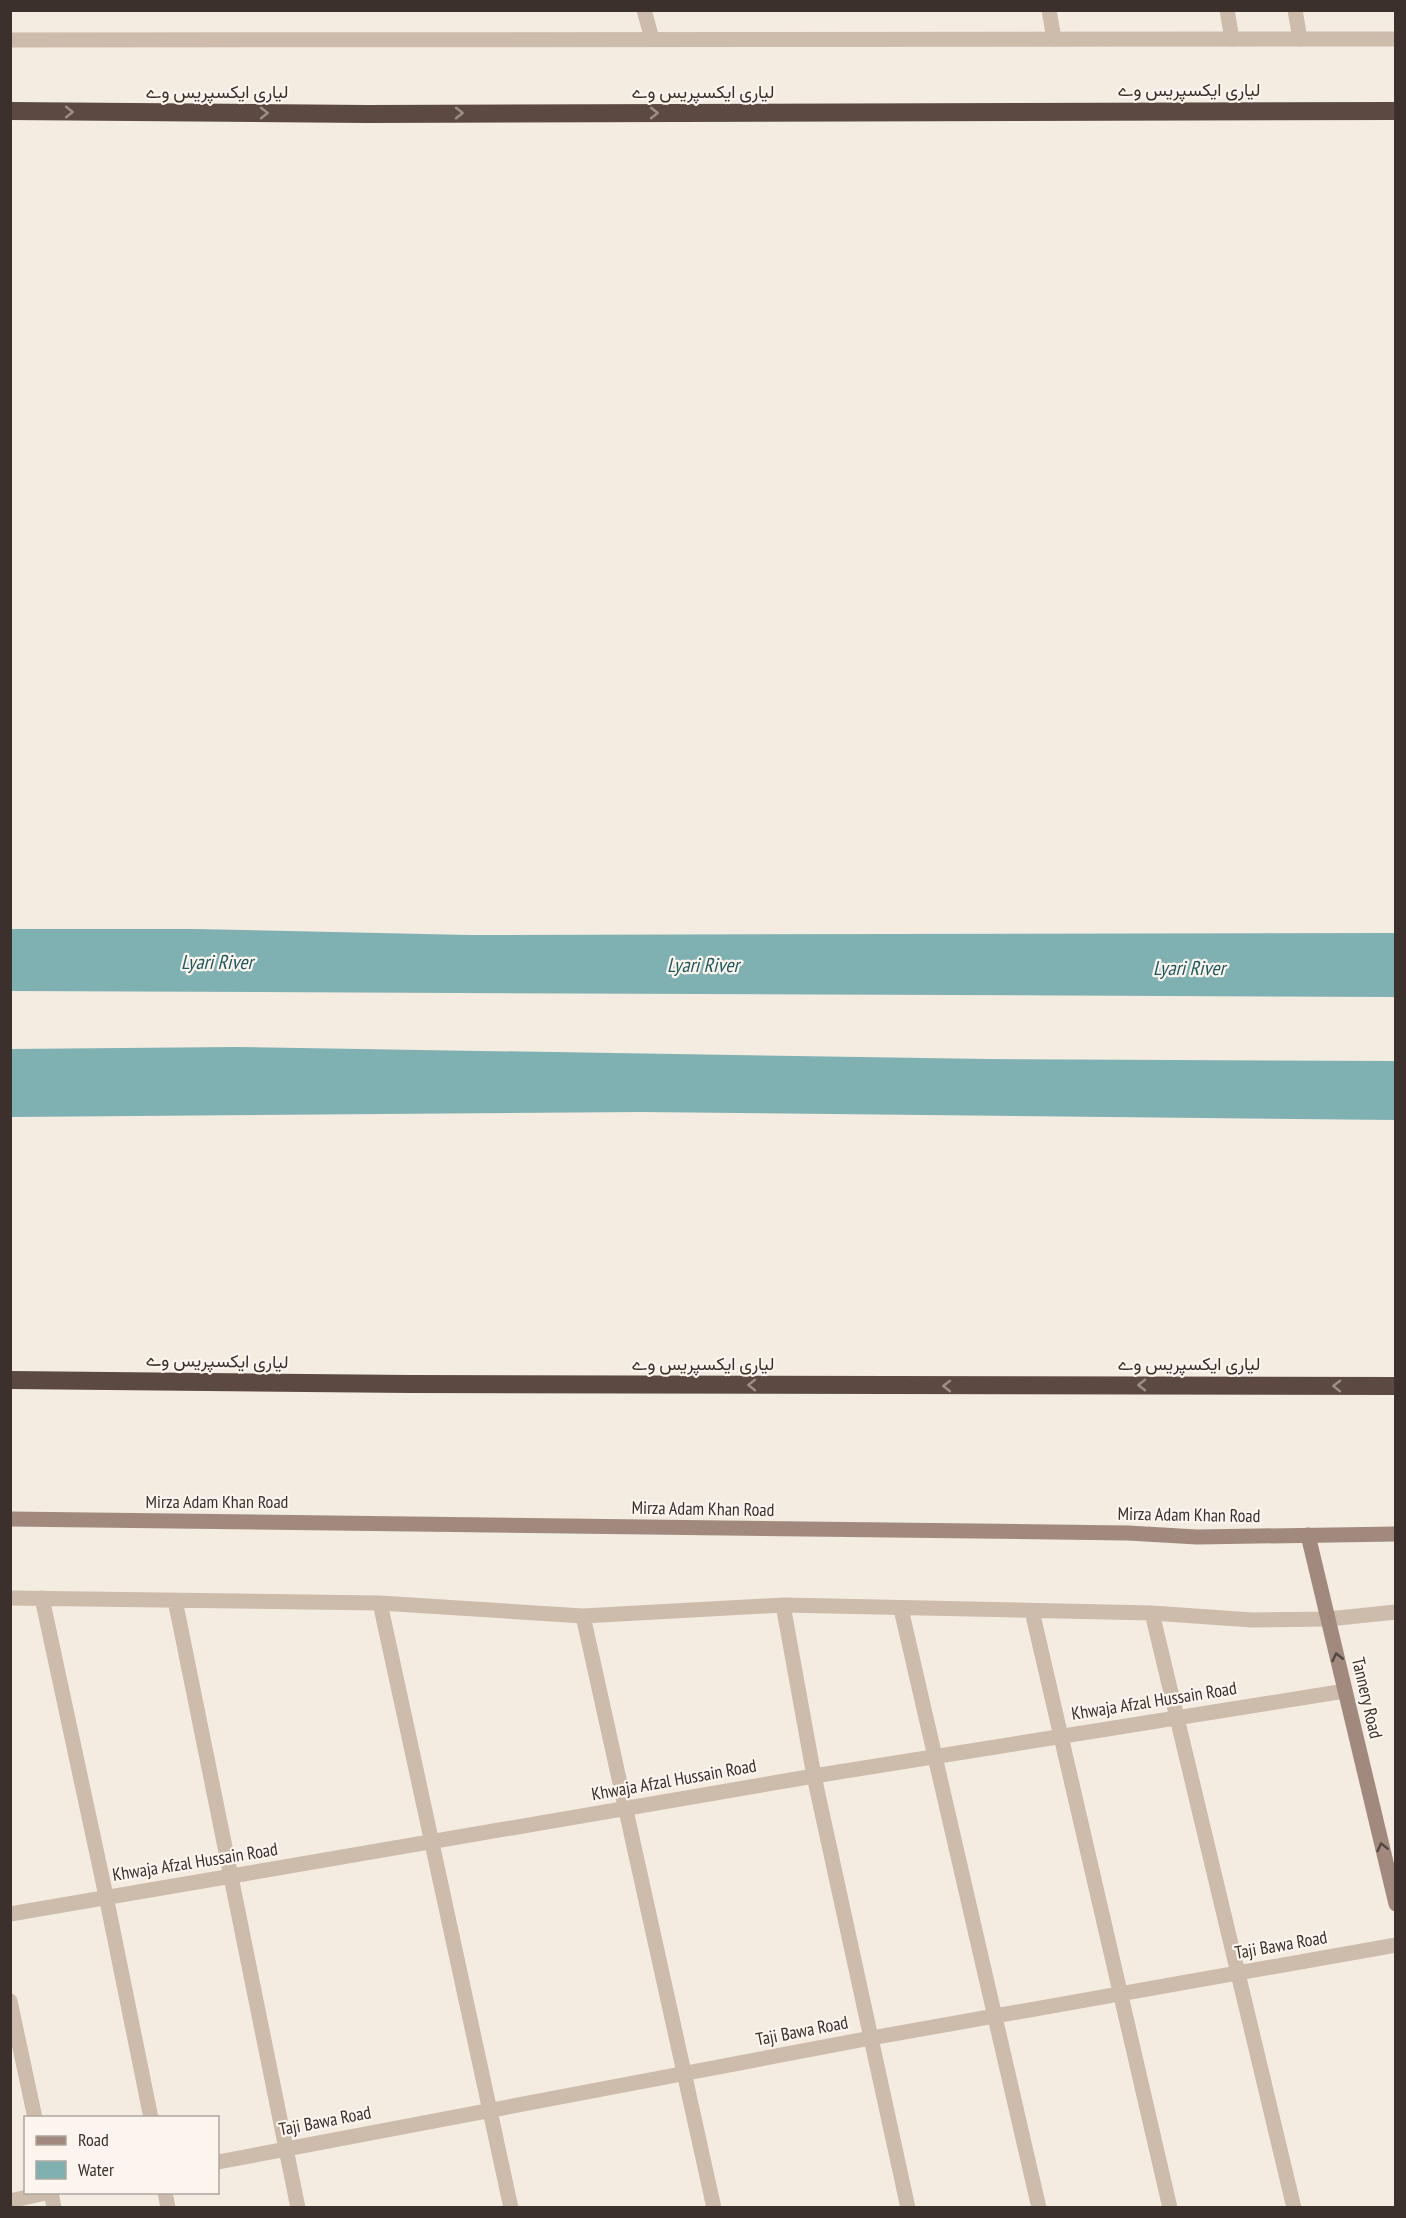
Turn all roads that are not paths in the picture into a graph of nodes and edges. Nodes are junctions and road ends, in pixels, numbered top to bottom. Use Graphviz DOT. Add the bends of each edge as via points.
graph roads {
  1 [pos="644,10"];
  2 [pos="1049,10"];
  3 [pos="1227,10"];
  4 [pos="1295,10"];
  5 [pos="652,39"];
  6 [pos="1054,39"];
  7 [pos="1232,39"];
  8 [pos="1300,39"];
  9 [pos="1395,39"];
  10 [pos="10,40"];
  11 [pos="10,111"];
  12 [pos="1395,111"];
  13 [pos="10,1380"];
  14 [pos="1395,1386"];
  15 [pos="10,1519"];
  16 [pos="1395,1534"];
  17 [pos="1308,1535"];
  18 [pos="10,1598"];
  19 [pos="42,1598"];
  20 [pos="175,1600"];
  21 [pos="380,1603"];
  22 [pos="783,1605"];
  23 [pos="901,1609"];
  24 [pos="1032,1611"];
  25 [pos="1395,1612"];
  26 [pos="1152,1613"];
  27 [pos="583,1616"];
  28 [pos="1328,1619"];
  29 [pos="1345,1690"];
  30 [pos="1177,1718"];
  31 [pos="1061,1736"];
  32 [pos="934,1757"];
  33 [pos="814,1776"];
  34 [pos="626,1808"];
  35 [pos="432,1842"];
  36 [pos="232,1877"];
  37 [pos="106,1896"];
  38 [pos="1395,1904"];
  39 [pos="10,1914"];
  40 [pos="1395,1945"];
  41 [pos="1238,1973"];
  42 [pos="1121,1994"];
  43 [pos="10,2001"];
  44 [pos="994,2016"];
  45 [pos="871,2038"];
  46 [pos="685,2072"];
  47 [pos="490,2109"];
  48 [pos="35,2116"];
  49 [pos="151,2116"];
  50 [pos="285,2149"];
  51 [pos="219,2162"];
  52 [pos="46,2194"];
  53 [pos="10,2201"];
  54 [pos="298,2208"];
  55 [pos="511,2208"];
  56 [pos="714,2208"];
  57 [pos="908,2208"];
  58 [pos="1039,2208"];
  59 [pos="1170,2208"];
  60 [pos="1294,2208"];
  1 -- 5 [label="street"];
  2 -- 6 [label="street"];
  3 -- 7 [label="street"];
  4 -- 8 [label="street"];
  5 -- 6 [label="street"];
  5 -- 10 [label="street"];
  6 -- 7 [label="street"];
  7 -- 8 [label="street"];
  8 -- 9 [label="street"];
  11 -- 12 [label="highway, لیاری ایکسپریس وے, one-way"];
  14 -- 13 [label="highway, لیاری ایکسپریس وے, one-way"];
  15 -- 17 [label="main road, Mirza Adam Khan Road" via="1197,1537"];
  16 -- 17 [label="main road, Mirza Adam Khan Road"];
  17 -- 28 [label="main road, Tannery Road"];
  18 -- 19 [label="street"];
  19 -- 20 [label="street"];
  19 -- 37 [label="street"];
  20 -- 21 [label="street"];
  20 -- 36 [label="street"];
  21 -- 27 [label="street"];
  21 -- 35 [label="street"];
  22 -- 23 [label="street"];
  22 -- 27 [label="street"];
  22 -- 33 [label="street"];
  23 -- 24 [label="street"];
  23 -- 32 [label="street"];
  24 -- 26 [label="street"];
  24 -- 31 [label="street"];
  25 -- 28 [label="street"];
  26 -- 28 [label="street" via="1252,1620"];
  26 -- 30 [label="street"];
  27 -- 34 [label="street"];
  29 -- 28 [label="main road, Tannery Road, one-way"];
  29 -- 30 [label="street, Khwaja Afzal Hussain Road"];
  38 -- 29 [label="main road, Tannery Road, one-way"];
  30 -- 31 [label="street, Khwaja Afzal Hussain Road"];
  30 -- 41 [label="street"];
  31 -- 32 [label="street, Khwaja Afzal Hussain Road"];
  31 -- 42 [label="street"];
  32 -- 33 [label="street, Khwaja Afzal Hussain Road"];
  32 -- 44 [label="street"];
  33 -- 34 [label="street, Khwaja Afzal Hussain Road"];
  33 -- 45 [label="street"];
  34 -- 35 [label="street, Khwaja Afzal Hussain Road"];
  34 -- 46 [label="street"];
  35 -- 36 [label="street, Khwaja Afzal Hussain Road"];
  35 -- 47 [label="street"];
  36 -- 37 [label="street, Khwaja Afzal Hussain Road"];
  36 -- 50 [label="street"];
  37 -- 39 [label="street, Khwaja Afzal Hussain Road"];
  37 -- 49 [label="street"];
  40 -- 41 [label="street, Taji Bawa Road"];
  41 -- 42 [label="street, Taji Bawa Road"];
  41 -- 60 [label="street"];
  42 -- 44 [label="street, Taji Bawa Road"];
  42 -- 59 [label="street"];
  43 -- 48 [label="street"];
  44 -- 45 [label="street, Taji Bawa Road"];
  44 -- 58 [label="street"];
  45 -- 46 [label="street, Taji Bawa Road"];
  45 -- 57 [label="street"];
  46 -- 47 [label="street, Taji Bawa Road"];
  46 -- 56 [label="street"];
  47 -- 50 [label="street, Taji Bawa Road"];
  47 -- 55 [label="street"];
  50 -- 51 [label="street, Taji Bawa Road"];
  50 -- 54 [label="street"];
  52 -- 53 [label="street"];
}
